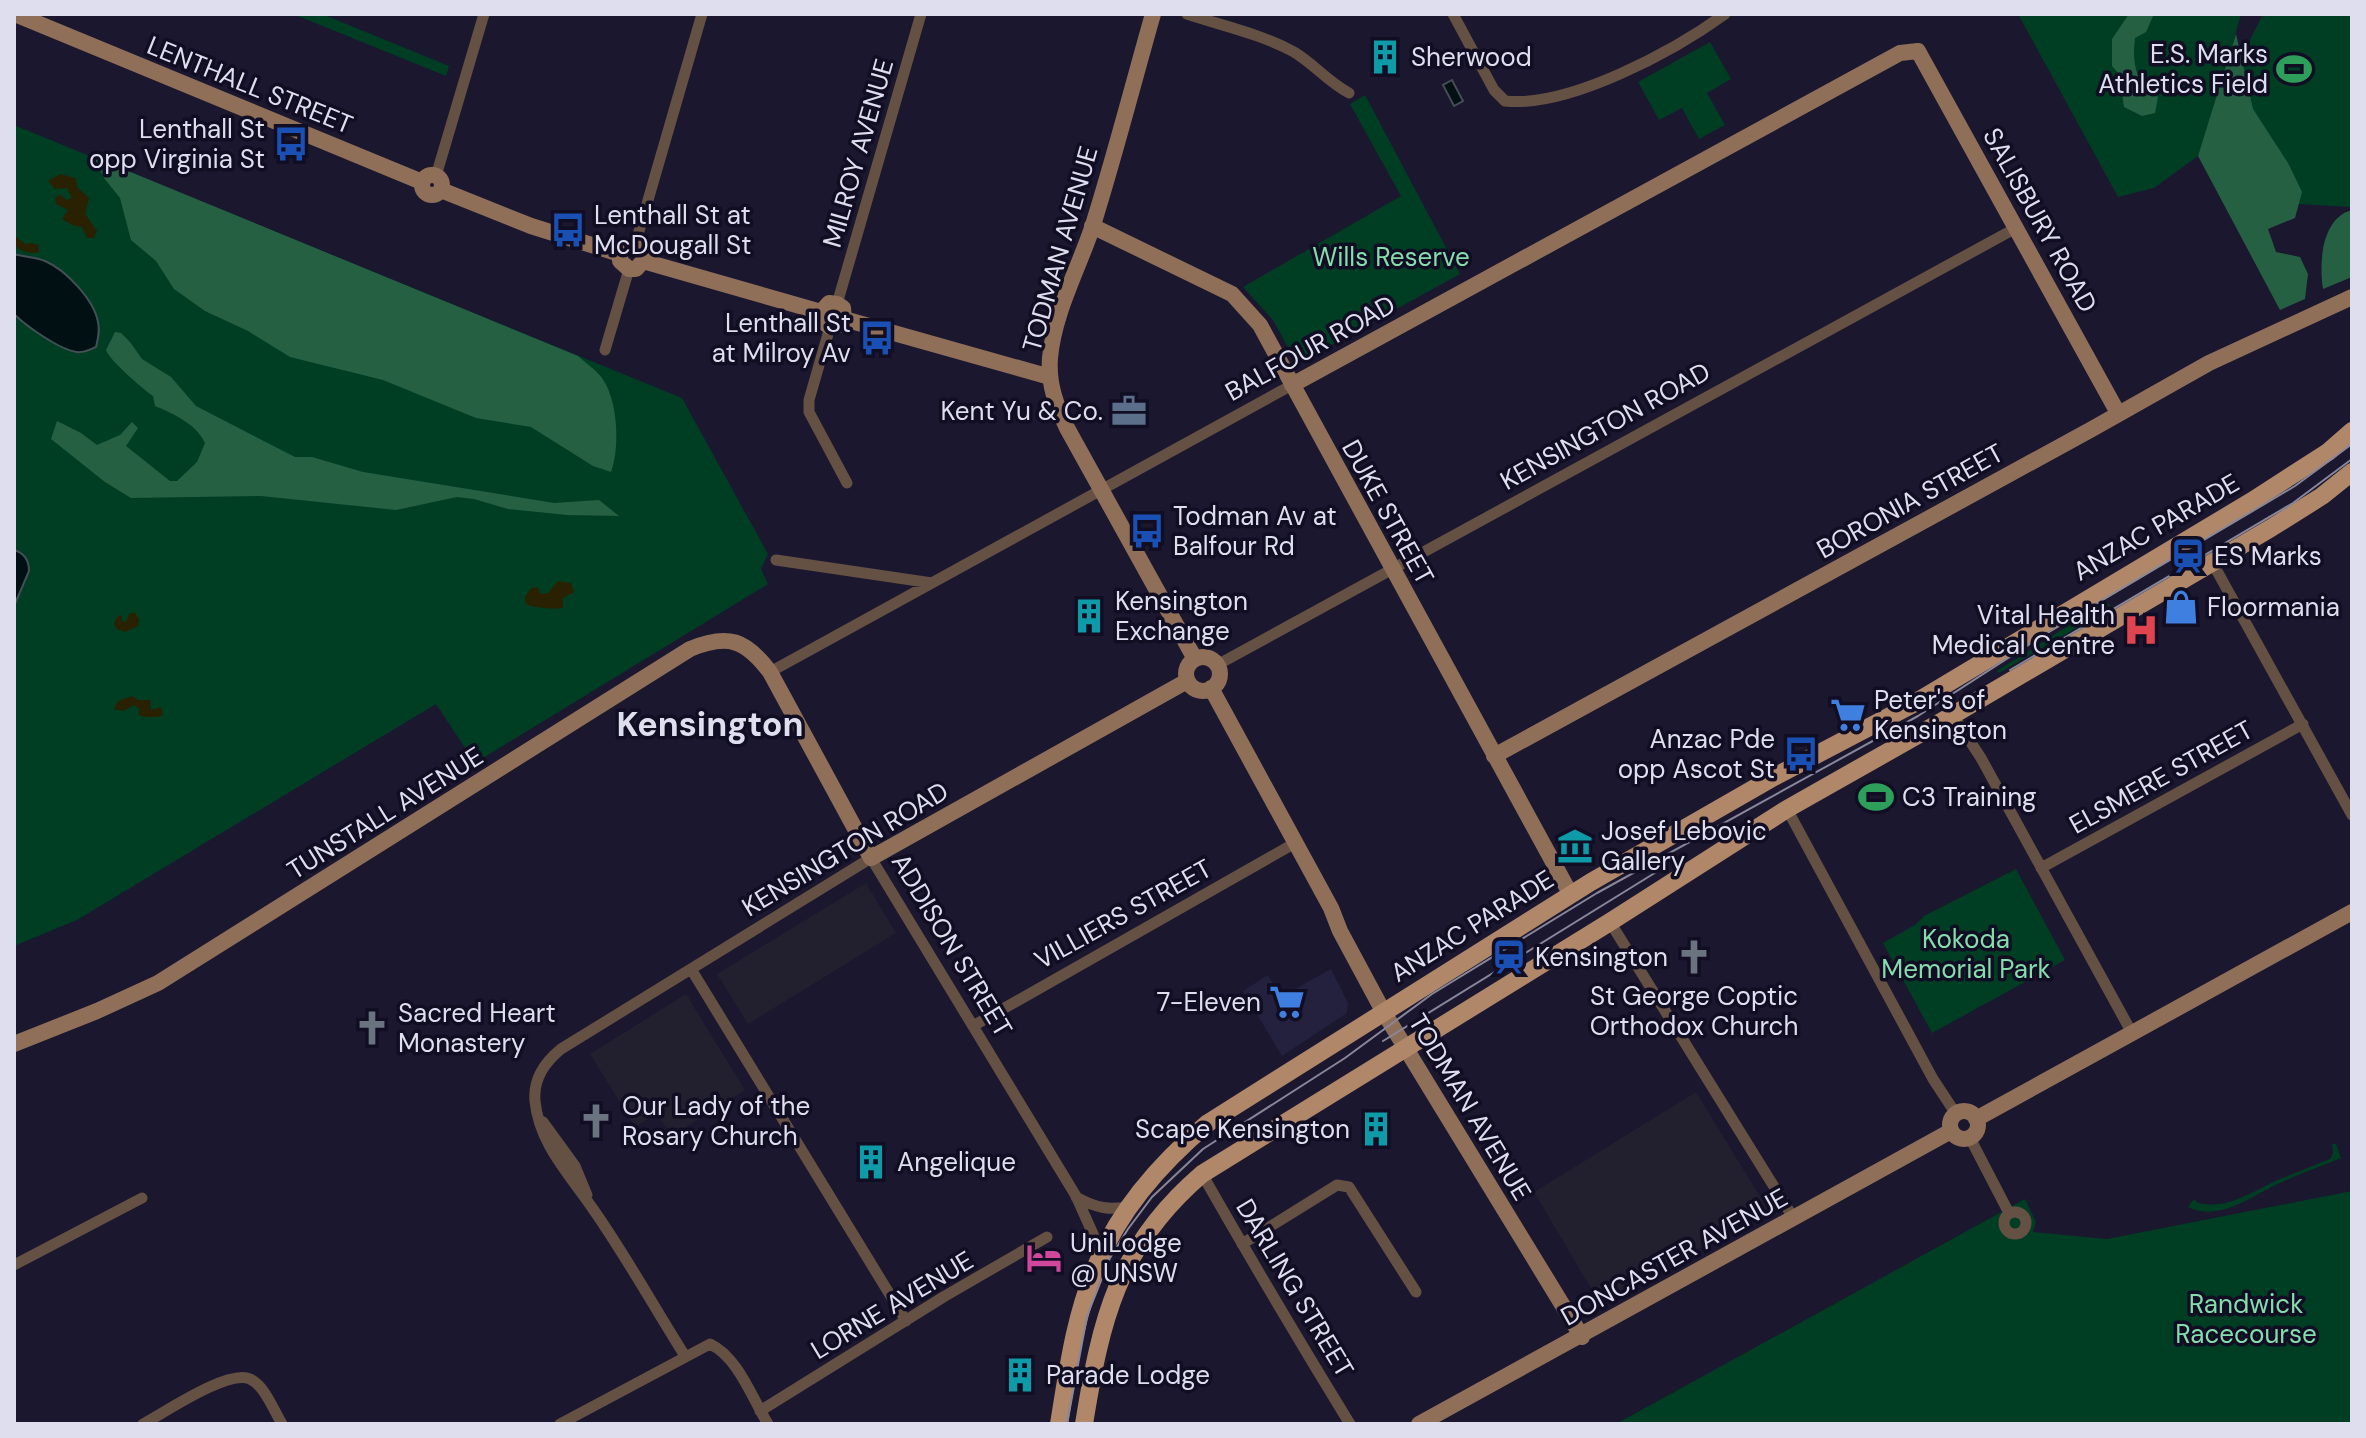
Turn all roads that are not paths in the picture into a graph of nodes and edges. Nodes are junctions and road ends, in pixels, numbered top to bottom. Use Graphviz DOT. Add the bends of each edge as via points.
graph roads {
  1 [pos="15,14"];
  2 [pos="484,14"];
  3 [pos="702,14"];
  4 [pos="921,14"];
  5 [pos="1153,14"];
  6 [pos="1187,14"];
  7 [pos="1453,14"];
  8 [pos="1725,14"];
  9 [pos="1918,51"];
  10 [pos="1349,93"];
  11 [pos="433,183"];
  12 [pos="1092,226"];
  13 [pos="2016,228"];
  14 [pos="635,245"];
  15 [pos="620,254"];
  16 [pos="636,265"];
  17 [pos="2352,297"];
  18 [pos="833,315"];
  19 [pos="605,350"];
  20 [pos="1050,377"];
  21 [pos="1292,385"];
  22 [pos="2118,413"];
  23 [pos="2352,431"];
  24 [pos="2352,472"];
  25 [pos="847,483"];
  26 [pos="1101,490"];
  27 [pos="776,560"];
  28 [pos="2212,562"];
  29 [pos="1392,569"];
  30 [pos="932,583"];
  31 [pos="1195,659"];
  32 [pos="1217,665"];
  33 [pos="770,672"];
  34 [pos="1187,681"];
  35 [pos="1211,688"];
  36 [pos="1953,715"];
  37 [pos="2303,724"];
  38 [pos="1494,756"];
  39 [pos="1787,809"];
  40 [pos="2352,815"];
  41 [pos="1295,843"];
  42 [pos="871,858"];
  43 [pos="2041,868"];
  44 [pos="1571,895"];
  45 [pos="2352,912"];
  46 [pos="1610,922"];
  47 [pos="691,969"];
  48 [pos="1383,1011"];
  49 [pos="973,1026"];
  50 [pos="2132,1033"];
  51 [pos="14,1044"];
  52 [pos="1405,1047"];
  53 [pos="1956,1114"];
  54 [pos="1976,1119"];
  55 [pos="1951,1131"];
  56 [pos="1970,1138"];
  57 [pos="1202,1174"];
  58 [pos="1076,1196"];
  59 [pos="142,1198"];
  60 [pos="1132,1206"];
  61 [pos="2009,1213"];
  62 [pos="1794,1219"];
  63 [pos="1047,1237"];
  64 [pos="1242,1244"];
  65 [pos="1099,1259"];
  66 [pos="14,1265"];
  67 [pos="1416,1292"];
  68 [pos="906,1321"];
  69 [pos="1582,1337"];
  70 [pos="685,1356"];
  71 [pos="760,1411"];
  72 [pos="143,1424"];
  73 [pos="282,1424"];
  74 [pos="560,1424"];
  75 [pos="768,1424"];
  76 [pos="1059,1424"];
  77 [pos="1084,1424"];
  78 [pos="1350,1424"];
  79 [pos="1419,1424"];
  1 -- 11 [label="street, LENTHALL STREET"];
  2 -- 11 [label="street"];
  3 -- 14 [label="street"];
  4 -- 18 [label="street, MILROY AVENUE"];
  5 -- 12 [label="street, TODMAN AVENUE"];
  6 -- 10 [label="street" via="1291,51"];
  7 -- 8 [label="street" via="1494,90 1505,101 1518,103 1634,68"];
  9 -- 13 [label="street, SALISBURY ROAD"];
  9 -- 21 [label="street, BALFOUR ROAD" via="1900,53"];
  11 -- 15 [label="street, LENTHALL STREET" via="531,226"];
  12 -- 20 [label="street, TODMAN AVENUE" via="1064,303"];
  12 -- 21 [label="street, DUKE STREET" via="1232,294 1260,325"];
  13 -- 22 [label="street, SALISBURY ROAD"];
  13 -- 29 [label="street, KENSINGTON ROAD"];
  14 -- 15 [label="street"];
  14 -- 16 [label="street" via="644,253"];
  15 -- 16 [label="street" via="620,261"];
  16 -- 18 [label="street"];
  16 -- 19 [label="street"];
  17 -- 22 [label="street, BORONIA STREET" via="2217,358"];
  18 -- 20 [label="street"];
  18 -- 25 [label="street, MILROY AVENUE" via="809,412"];
  20 -- 26 [label="street, TODMAN AVENUE" via="1060,414"];
  21 -- 26 [label="street, BALFOUR ROAD"];
  21 -- 29 [label="street, DUKE STREET"];
  22 -- 38 [label="street, BORONIA STREET"];
  23 -- 44 [label="main road, ANZAC PARADE" via="2272,490 1968,672"];
  24 -- 28 [label="main road"];
  26 -- 30 [label="street, BALFOUR ROAD"];
  26 -- 31 [label="street, TODMAN AVENUE"];
  27 -- 30 [label="street"];
  28 -- 36 [label="main road"];
  28 -- 37 [label="street"];
  29 -- 32 [label="street, KENSINGTON ROAD"];
  29 -- 38 [label="street, DUKE STREET"];
  30 -- 33 [label="street, BALFOUR ROAD"];
  31 -- 32 [label="street" via="1205,657"];
  31 -- 34 [label="street" via="1186,671"];
  32 -- 35 [label="street" via="1219,676"];
  33 -- 42 [label="street, ADDISON STREET"];
  33 -- 51 [label="street, TUNSTALL AVENUE" via="736,642 722,639 690,649 158,983"];
  34 -- 35 [label="street" via="1200,690"];
  34 -- 42 [label="street, KENSINGTON ROAD"];
  35 -- 41 [label="street, TODMAN AVENUE"];
  36 -- 39 [label="main road"];
  36 -- 43 [label="street"];
  37 -- 40 [label="street"];
  37 -- 43 [label="street, ELSMERE STREET"];
  38 -- 44 [label="street, DUKE STREET"];
  39 -- 46 [label="main road"];
  39 -- 53 [label="street"];
  41 -- 48 [label="street, TODMAN AVENUE"];
  41 -- 49 [label="street, VILLIERS STREET"];
  42 -- 47 [label="street, KENSINGTON ROAD"];
  42 -- 49 [label="street, ADDISON STREET"];
  43 -- 50 [label="street"];
  44 -- 48 [label="main road, ANZAC PARADE"];
  45 -- 50 [label="street"];
  46 -- 52 [label="main road"];
  46 -- 62 [label="street"];
  47 -- 68 [label="street"];
  47 -- 70 [label="street, KENSINGTON ROAD" via="561,1049 538,1074 534,1098 537,1115 575,1166 593,1208"];
  48 -- 52 [label="street, TODMAN AVENUE"];
  48 -- 60 [label="main road, ANZAC PARADE" via="1208,1123 1169,1159"];
  49 -- 58 [label="street, ADDISON STREET"];
  50 -- 54 [label="street"];
  52 -- 57 [label="main road"];
  52 -- 69 [label="street, TODMAN AVENUE"];
  53 -- 54 [label="street" via="1965,1112"];
  53 -- 55 [label="street"];
  54 -- 56 [label="street"];
  55 -- 56 [label="street" via="1960,1139"];
  55 -- 62 [label="street, DONCASTER AVENUE"];
  56 -- 61 [label="street"];
  57 -- 64 [label="street, DARLING STREET"];
  57 -- 77 [label="main road" via="1164,1209 1122,1274 1098,1346"];
  58 -- 60 [label="street" via="1100,1209"];
  58 -- 65 [label="street, ADDISON STREET"];
  59 -- 66 [label="street"];
  60 -- 65 [label="main road, ANZAC PARADE"];
  62 -- 69 [label="street, DONCASTER AVENUE"];
  63 -- 68 [label="street, LORNE AVENUE"];
  64 -- 67 [label="street" via="1337,1185 1349,1187"];
  64 -- 78 [label="street, DARLING STREET"];
  65 -- 76 [label="main road, ANZAC PARADE" via="1077,1326"];
  68 -- 71 [label="street, LORNE AVENUE"];
  69 -- 79 [label="street, DONCASTER AVENUE"];
  70 -- 71 [label="street" via="710,1344 722,1350"];
  70 -- 74 [label="street"];
  71 -- 75 [label="street"];
  72 -- 73 [label="street" via="234,1378 249,1378 258,1385"];
}
